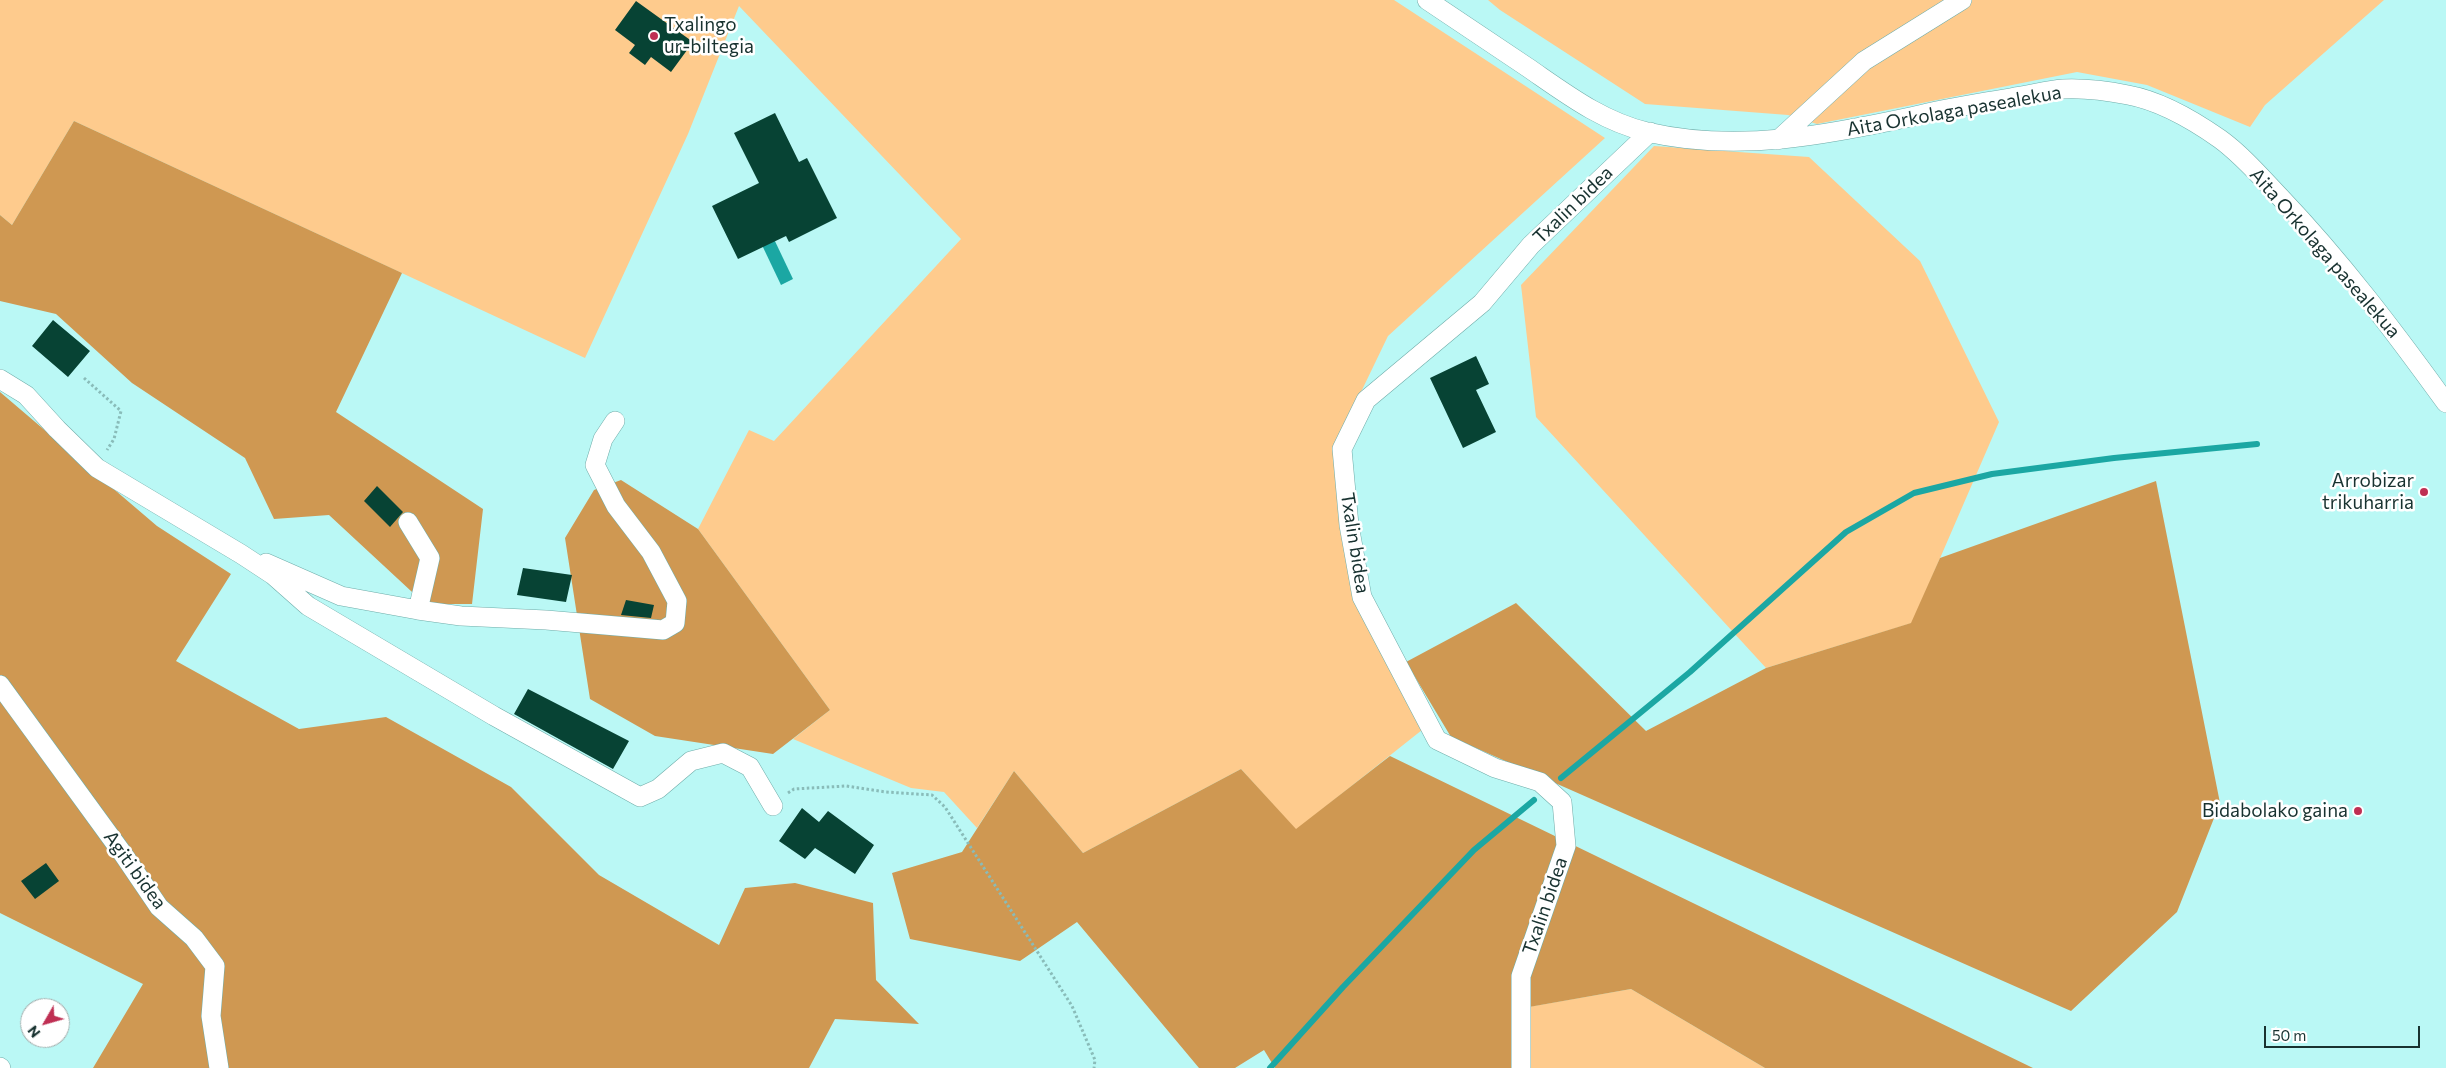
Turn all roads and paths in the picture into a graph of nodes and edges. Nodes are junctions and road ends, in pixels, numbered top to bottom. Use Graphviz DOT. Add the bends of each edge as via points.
graph roads {
  1 [pos="1427,0"];
  2 [pos="1962,0"];
  3 [pos="1650,132"];
  4 [pos="1778,140"];
  5 [pos="84,378"];
  6 [pos="0,379"];
  7 [pos="2446,403"];
  8 [pos="615,421"];
  9 [pos="97,468"];
  10 [pos="408,522"];
  11 [pos="241,554"];
  12 [pos="418,610"];
  13 [pos="0,685"];
  14 [pos="773,806"];
  15 [pos="219,1068"];
  16 [pos="1094,1068"];
  17 [pos="1521,1068"];
  1 -- 3 [label="street, Aita Orkolaga pasealekua" via="1585,107 1617,123"];
  2 -- 4 [label="street" via="1864,61"];
  3 -- 4 [label="street, Aita Orkolaga pasealekua" via="1721,140"];
  3 -- 17 [label="street, Txalin bidea" via="1530,245 1482,303 1366,400 1342,449 1349,525 1362,597 1437,740 1495,768 1540,782 1562,802 1566,846 1521,976"];
  4 -- 7 [label="street, Aita Orkolaga pasealekua" via="1834,133 1940,110 2063,89 2103,91 2158,105 2191,120 2222,140 2246,162 2352,278"];
  5 -- 9 [label="path" via="121,411 114,438"];
  6 -- 9 [label="street" via="26,395"];
  8 -- 12 [label="street" via="603,439 595,465 616,506 651,552 677,601 675,623 663,630"];
  9 -- 11 [label="street"];
  10 -- 12 [label="street" via="430,558"];
  11 -- 12 [label="street" via="293,573 341,596"];
  11 -- 14 [label="street" via="273,575 308,606 494,716 640,797 658,789 690,761 722,753 750,767"];
  13 -- 15 [label="street, Agiti bidea" via="159,907 194,938 215,966 211,1016"];
  14 -- 16 [label="path" via="794,789 846,786 932,795 945,807 1072,1006 1095,1060"];
}
